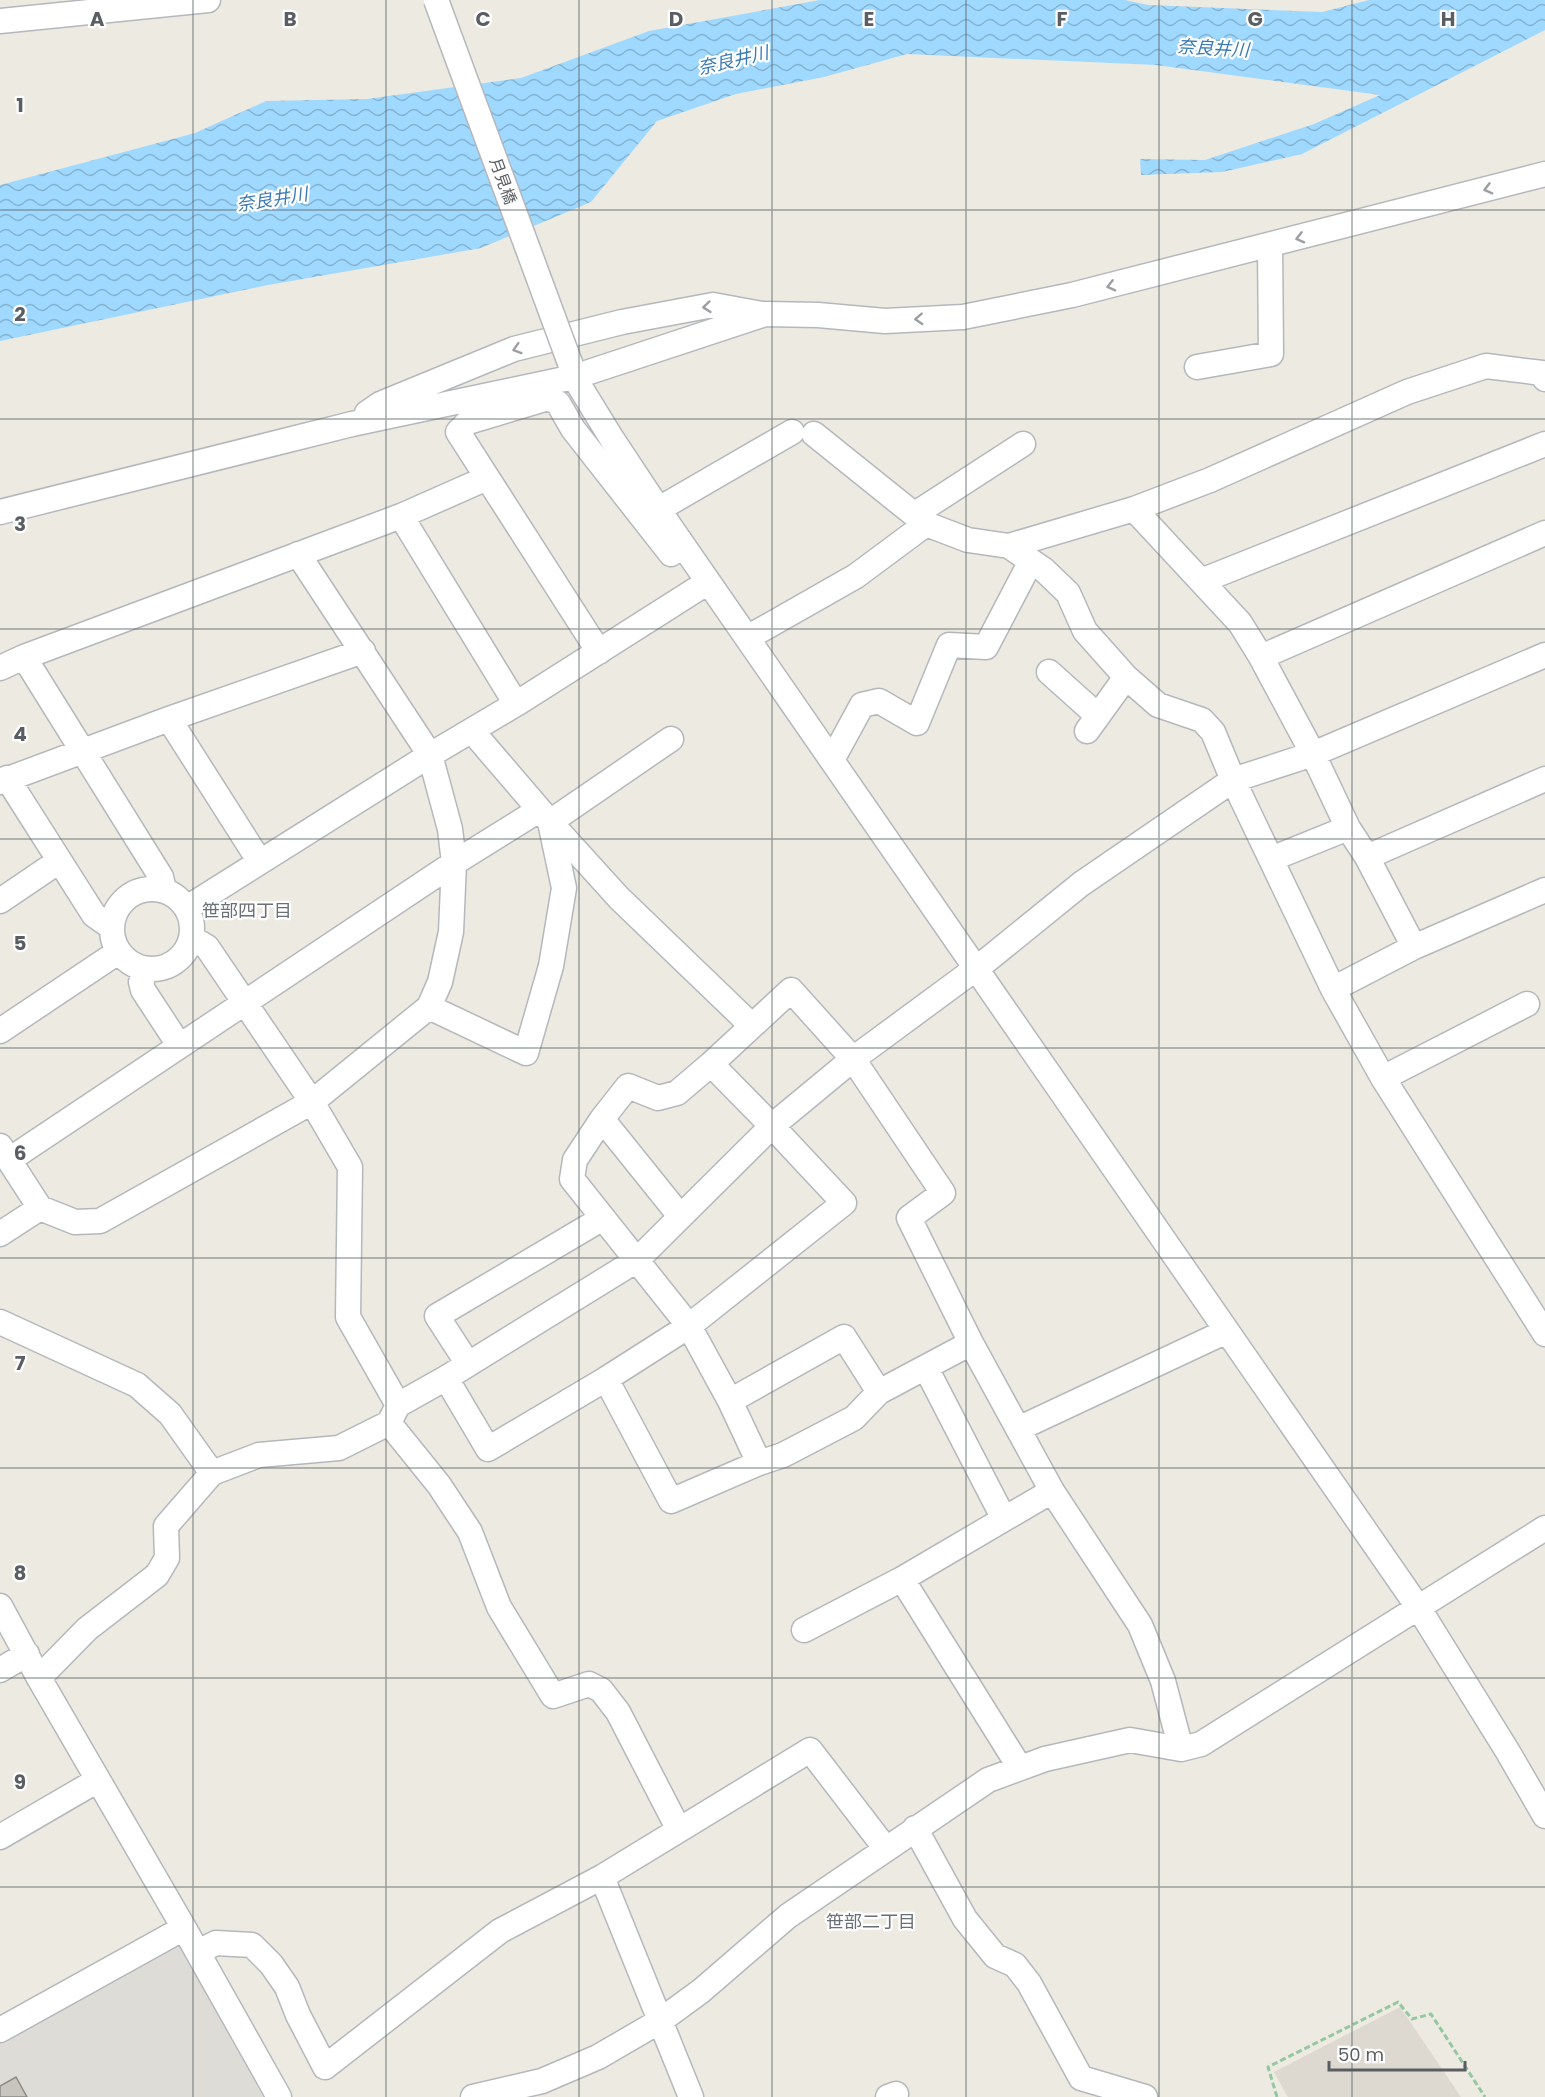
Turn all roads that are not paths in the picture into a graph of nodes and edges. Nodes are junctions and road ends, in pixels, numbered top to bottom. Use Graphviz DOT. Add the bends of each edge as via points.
graph roads {
  1 [pos="208,0"];
  2 [pos="436,0"];
  3 [pos="0,21"];
  4 [pos="1545,174"];
  5 [pos="1270,245"];
  6 [pos="765,314"];
  7 [pos="1197,367"];
  8 [pos="572,370"];
  9 [pos="1545,380"];
  10 [pos="352,424"];
  11 [pos="1023,444"];
  12 [pos="1545,444"];
  13 [pos="487,478"];
  14 [pos="658,509"];
  15 [pos="1134,509"];
  16 [pos="0,512"];
  17 [pos="401,516"];
  18 [pos="920,519"];
  19 [pos="1545,533"];
  20 [pos="1009,546"];
  21 [pos="298,554"];
  22 [pos="1031,561"];
  23 [pos="1202,581"];
  24 [pos="703,586"];
  25 [pos="747,638"];
  26 [pos="363,651"];
  27 [pos="599,652"];
  28 [pos="1545,655"];
  29 [pos="24,657"];
  30 [pos="1261,657"];
  31 [pos="0,668"];
  32 [pos="1049,672"];
  33 [pos="1126,677"];
  34 [pos="516,704"];
  35 [pos="169,719"];
  36 [pos="472,731"];
  37 [pos="671,740"];
  38 [pos="83,753"];
  39 [pos="1312,754"];
  40 [pos="430,755"];
  41 [pos="832,760"];
  42 [pos="1545,779"];
  43 [pos="3,780"];
  44 [pos="1233,780"];
  45 [pos="544,816"];
  46 [pos="1348,828"];
  47 [pos="1367,857"];
  48 [pos="1270,859"];
  49 [pos="59,861"];
  50 [pos="260,862"];
  51 [pos="454,863"];
  52 [pos="164,890"];
  53 [pos="1545,890"];
  54 [pos="0,901"];
  55 [pos="187,908"];
  56 [pos="111,927"];
  57 [pos="192,938"];
  58 [pos="1414,947"];
  59 [pos="118,952"];
  60 [pos="975,968"];
  61 [pos="146,970"];
  62 [pos="1333,989"];
  63 [pos="244,1003"];
  64 [pos="1527,1004"];
  65 [pos="429,1008"];
  66 [pos="752,1025"];
  67 [pos="0,1031"];
  68 [pos="179,1045"];
  69 [pos="853,1059"];
  70 [pos="711,1064"];
  71 [pos="1383,1078"];
  72 [pos="312,1102"];
  73 [pos="602,1119"];
  74 [pos="772,1126"];
  75 [pos="4,1153"];
  76 [pos="40,1208"];
  77 [pos="680,1216"];
  78 [pos="603,1218"];
  79 [pos="0,1234"];
  80 [pos="637,1260"];
  81 [pos="0,1322"];
  82 [pos="689,1326"];
  83 [pos="1227,1331"];
  84 [pos="1545,1334"];
  85 [pos="971,1343"];
  86 [pos="468,1364"];
  87 [pos="926,1368"];
  88 [pos="446,1378"];
  89 [pos="606,1379"];
  90 [pos="879,1392"];
  91 [pos="730,1401"];
  92 [pos="393,1414"];
  93 [pos="1018,1429"];
  94 [pos="759,1463"];
  95 [pos="212,1473"];
  96 [pos="1052,1491"];
  97 [pos="1004,1519"];
  98 [pos="1545,1528"];
  99 [pos="902,1579"];
  100 [pos="0,1606"];
  101 [pos="1418,1607"];
  102 [pos="804,1630"];
  103 [pos="27,1654"];
  104 [pos="0,1670"];
  105 [pos="39,1678"];
  106 [pos="1181,1749"];
  107 [pos="1020,1768"];
  108 [pos="98,1780"];
  109 [pos="1545,1816"];
  110 [pos="915,1828"];
  111 [pos="679,1830"];
  112 [pos="0,1837"];
  113 [pos="886,1850"];
  114 [pos="602,1877"];
  115 [pos="184,1928"];
  116 [pos="198,1952"];
  117 [pos="660,2021"];
  118 [pos="0,2030"];
  119 [pos="279,2097"];
  120 [pos="473,2097"];
  121 [pos="691,2097"];
  122 [pos="1145,2097"];
  1 -- 3 [label="street"];
  2 -- 8 [label="street, 月見橋, bridge"];
  4 -- 5 [label="street, one-way"];
  5 -- 6 [label="street, one-way" via="1072,295 963,317 885,321"];
  5 -- 7 [label="street" via="1271,354"];
  6 -- 8 [label="street"];
  6 -- 10 [label="street, one-way" via="713,305 622,322 514,349 380,404"];
  8 -- 10 [label="street"];
  8 -- 14 [label="street, 月見橋"];
  9 -- 15 [label="street" via="1542,374 1486,366 1407,392"];
  10 -- 16 [label="street"];
  11 -- 18 [label="street"];
  12 -- 23 [label="street"];
  13 -- 17 [label="street"];
  13 -- 24 [label="street" via="458,432 468,422 548,398 558,403 573,429"];
  13 -- 27 [label="street"];
  14 -- 18 [label="street" via="803,433"];
  14 -- 24 [label="street, 月見橋"];
  15 -- 20 [label="street"];
  15 -- 23 [label="street"];
  17 -- 21 [label="street"];
  17 -- 34 [label="street"];
  18 -- 20 [label="street" via="968,540"];
  18 -- 25 [label="street" via="856,576"];
  19 -- 30 [label="street"];
  20 -- 22 [label="street"];
  21 -- 26 [label="street"];
  21 -- 29 [label="street"];
  22 -- 33 [label="street" via="1068,593 1085,631"];
  22 -- 41 [label="street" via="986,647 949,645 917,723 879,701 862,705"];
  23 -- 30 [label="street" via="1240,623"];
  24 -- 25 [label="street"];
  24 -- 27 [label="street"];
  25 -- 41 [label="street"];
  26 -- 35 [label="street"];
  26 -- 40 [label="street"];
  27 -- 34 [label="street"];
  28 -- 39 [label="street"];
  29 -- 31 [label="street"];
  29 -- 38 [label="street"];
  30 -- 39 [label="street"];
  32 -- 33 [label="street" via="1093,724"];
  33 -- 44 [label="street" via="1158,705 1202,720 1213,732"];
  34 -- 36 [label="street"];
  35 -- 38 [label="street"];
  35 -- 50 [label="street"];
  36 -- 40 [label="street"];
  36 -- 45 [label="street"];
  37 -- 45 [label="street"];
  38 -- 43 [label="street"];
  38 -- 52 [label="street" via="161,877"];
  39 -- 44 [label="street"];
  39 -- 46 [label="street"];
  40 -- 50 [label="street"];
  40 -- 51 [label="street" via="450,829"];
  41 -- 60 [label="street"];
  42 -- 47 [label="street"];
  43 -- 49 [label="street"];
  44 -- 48 [label="street"];
  44 -- 60 [label="street" via="1081,884"];
  45 -- 51 [label="street"];
  45 -- 65 [label="street" via="564,888 551,966 526,1053"];
  45 -- 66 [label="street" via="619,898"];
  46 -- 47 [label="street"];
  46 -- 48 [label="street"];
  47 -- 58 [label="street"];
  48 -- 62 [label="street"];
  49 -- 54 [label="street"];
  49 -- 56 [label="street" via="94,915"];
  50 -- 55 [label="street"];
  51 -- 63 [label="street"];
  51 -- 65 [label="street" via="451,932 440,982"];
  52 -- 55 [label="street"];
  52 -- 56 [label="street" via="144,889 120,904"];
  53 -- 58 [label="street"];
  55 -- 57 [label="street"];
  56 -- 59 [label="street"];
  57 -- 61 [label="street" via="180,958 158,970"];
  57 -- 63 [label="street" via="207,947"];
  58 -- 62 [label="street"];
  59 -- 61 [label="street" via="135,967"];
  59 -- 67 [label="street"];
  60 -- 69 [label="street"];
  60 -- 83 [label="street"];
  61 -- 68 [label="street" via="141,982 143,990"];
  62 -- 71 [label="street"];
  63 -- 68 [label="street"];
  63 -- 72 [label="street"];
  64 -- 71 [label="street"];
  65 -- 72 [label="street"];
  66 -- 69 [label="street" via="791,990"];
  66 -- 70 [label="street"];
  68 -- 75 [label="street"];
  69 -- 74 [label="street"];
  69 -- 85 [label="street" via="943,1193 909,1218"];
  70 -- 73 [label="street" via="677,1093 658,1098 628,1086"];
  70 -- 74 [label="street"];
  71 -- 84 [label="street"];
  72 -- 76 [label="street" via="100,1221 75,1222"];
  72 -- 92 [label="street" via="350,1167 348,1317"];
  73 -- 77 [label="street"];
  73 -- 78 [label="street" via="575,1160 572,1179"];
  74 -- 77 [label="street"];
  74 -- 82 [label="street" via="844,1203"];
  75 -- 76 [label="street"];
  76 -- 79 [label="street"];
  77 -- 80 [label="street"];
  78 -- 80 [label="street"];
  78 -- 86 [label="street" via="437,1316"];
  80 -- 82 [label="street"];
  80 -- 86 [label="street"];
  81 -- 95 [label="street" via="137,1384 170,1414"];
  82 -- 89 [label="street"];
  82 -- 91 [label="street"];
  83 -- 93 [label="street"];
  83 -- 101 [label="street"];
  85 -- 87 [label="street"];
  85 -- 93 [label="street"];
  86 -- 88 [label="street"];
  87 -- 90 [label="street"];
  87 -- 97 [label="street"];
  88 -- 89 [label="street" via="488,1449"];
  88 -- 92 [label="street"];
  89 -- 94 [label="street" via="671,1501"];
  90 -- 91 [label="street" via="844,1337"];
  90 -- 94 [label="street" via="854,1418 783,1455"];
  91 -- 94 [label="street"];
  92 -- 95 [label="street" via="339,1448 259,1455"];
  92 -- 111 [label="street" via="470,1532 499,1607 553,1696 589,1684 601,1690 618,1712"];
  93 -- 96 [label="street"];
  95 -- 105 [label="street" via="166,1526 167,1558 157,1575 87,1629"];
  96 -- 97 [label="street"];
  96 -- 106 [label="street" via="1140,1625 1163,1681"];
  97 -- 99 [label="street"];
  98 -- 101 [label="street"];
  99 -- 102 [label="street"];
  99 -- 107 [label="street"];
  100 -- 103 [label="street"];
  101 -- 106 [label="street" via="1202,1744"];
  101 -- 109 [label="street"];
  103 -- 104 [label="street"];
  103 -- 105 [label="street"];
  105 -- 108 [label="street"];
  106 -- 107 [label="street" via="1130,1740"];
  107 -- 110 [label="street" via="988,1780"];
  108 -- 112 [label="street"];
  108 -- 115 [label="street"];
  110 -- 113 [label="street"];
  110 -- 122 [label="street" via="965,1918 995,1956 1015,1965 1029,1983 1081,2078"];
  111 -- 113 [label="street" via="810,1750"];
  111 -- 114 [label="street"];
  113 -- 117 [label="street" via="788,1916"];
  114 -- 116 [label="street" via="500,1931 326,2067 287,1987 252,1945 216,1943"];
  114 -- 117 [label="street"];
  115 -- 116 [label="street"];
  115 -- 118 [label="street"];
  116 -- 119 [label="street"];
  117 -- 120 [label="street" via="598,2057 542,2081"];
  117 -- 121 [label="street"];
}
